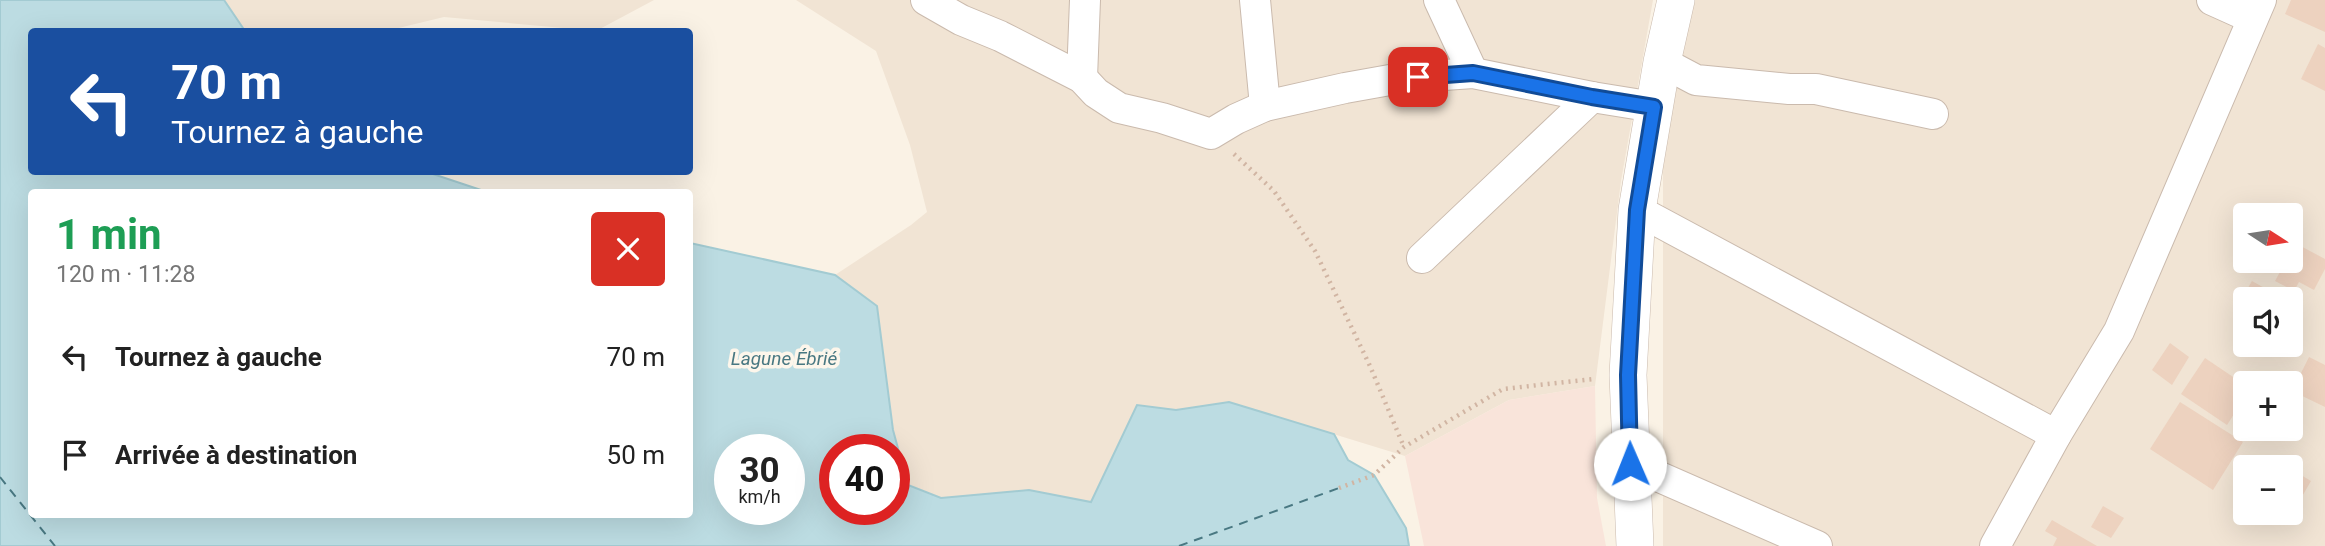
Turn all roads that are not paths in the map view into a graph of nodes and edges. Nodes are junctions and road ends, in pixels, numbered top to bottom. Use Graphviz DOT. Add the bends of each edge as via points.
graph roads {
  1 [pos="926,0"];
  2 [pos="1085,0"];
  3 [pos="1255,0"];
  4 [pos="1439,0"];
  5 [pos="1676,0"];
  6 [pos="2212,0"];
  7 [pos="2257,9"];
  8 [pos="1662,62"];
  9 [pos="1473,73"];
  10 [pos="1082,78"];
  11 [pos="1592,97"];
  12 [pos="1265,106"];
  13 [pos="1654,107"];
  14 [pos="1933,114"];
  15 [pos="1637,210"];
  16 [pos="1422,258"];
  17 [pos="2056,435"];
  18 [pos="1630,464"];
  19 [pos="1635,546"];
  20 [pos="1817,546"];
  21 [pos="1995,546"];
  1 -- 10 [label="street"];
  2 -- 10 [label="street"];
  3 -- 12 [label="street"];
  4 -- 9 [label="street"];
  5 -- 8 [label="street"];
  6 -- 7 [label="street"];
  7 -- 17 [label="street" via="2119,331"];
  8 -- 13 [label="street"];
  8 -- 14 [label="street" via="1696,80 1816,89"];
  9 -- 11 [label="street"];
  9 -- 12 [label="street" via="1401,78"];
  10 -- 12 [label="street" via="1119,108 1211,134"];
  11 -- 13 [label="street"];
  11 -- 16 [label="street"];
  13 -- 15 [label="street"];
  15 -- 17 [label="street"];
  15 -- 18 [label="street" via="1628,375"];
  17 -- 21 [label="street"];
  18 -- 19 [label="street"];
  18 -- 20 [label="street"];
}
